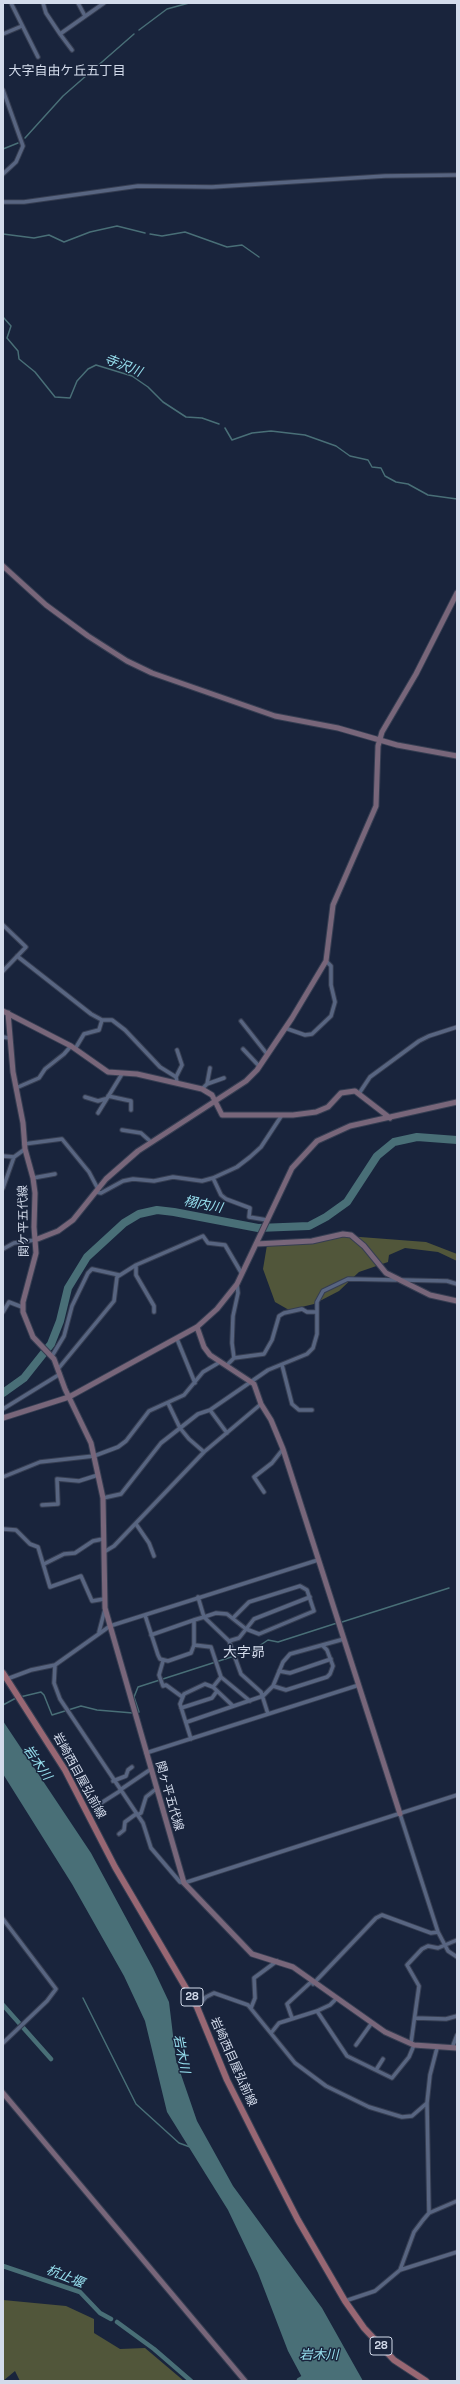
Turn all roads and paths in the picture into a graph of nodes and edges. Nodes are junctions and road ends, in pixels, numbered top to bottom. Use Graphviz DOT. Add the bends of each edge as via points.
graph roads {
  1 [pos="11,3"];
  2 [pos="42,3"];
  3 [pos="78,3"];
  4 [pos="104,3"];
  5 [pos="85,16"];
  6 [pos="22,26"];
  7 [pos="3,34"];
  8 [pos="60,34"];
  9 [pos="72,50"];
  10 [pos="38,57"];
  11 [pos="3,90"];
  12 [pos="3,174"];
  13 [pos="457,175"];
  14 [pos="3,202"];
  15 [pos="3,566"];
  16 [pos="457,593"];
  17 [pos="379,740"];
  18 [pos="457,756"];
  19 [pos="3,925"];
  20 [pos="17,956"];
  21 [pos="326,961"];
  22 [pos="3,971"];
  23 [pos="6,1012"];
  24 [pos="102,1020"];
  25 [pos="241,1021"];
  26 [pos="457,1027"];
  27 [pos="285,1028"];
  28 [pos="3,1037"];
  29 [pos="9,1038"];
  30 [pos="73,1047"];
  31 [pos="243,1049"];
  32 [pos="177,1050"];
  33 [pos="267,1054"];
  34 [pos="259,1066"];
  35 [pos="210,1068"];
  36 [pos="122,1074"];
  37 [pos="224,1078"];
  38 [pos="176,1079"];
  39 [pos="207,1084"];
  40 [pos="16,1088"];
  41 [pos="202,1089"];
  42 [pos="360,1092"];
  43 [pos="85,1097"];
  44 [pos="107,1097"];
  45 [pos="215,1101"];
  46 [pos="457,1102"];
  47 [pos="131,1110"];
  48 [pos="98,1113"];
  49 [pos="282,1115"];
  50 [pos="390,1118"];
  51 [pos="122,1130"];
  52 [pos="151,1142"];
  53 [pos="24,1146"];
  54 [pos="3,1157"];
  55 [pos="14,1157"];
  56 [pos="55,1174"];
  57 [pos="34,1178"];
  58 [pos="213,1178"];
  59 [pos="3,1188"];
  60 [pos="97,1191"];
  61 [pos="267,1221"];
  62 [pos="35,1240"];
  63 [pos="256,1244"];
  64 [pos="3,1249"];
  65 [pos="136,1265"];
  66 [pos="242,1274"];
  67 [pos="119,1275"];
  68 [pos="396,1280"];
  69 [pos="237,1284"];
  70 [pos="457,1284"];
  71 [pos="457,1301"];
  72 [pos="22,1307"];
  73 [pos="3,1312"];
  74 [pos="154,1312"];
  75 [pos="317,1312"];
  76 [pos="196,1327"];
  77 [pos="177,1339"];
  78 [pos="52,1356"];
  79 [pos="234,1358"];
  80 [pos="220,1362"];
  81 [pos="227,1365"];
  82 [pos="282,1365"];
  83 [pos="59,1372"];
  84 [pos="251,1381"];
  85 [pos="195,1383"];
  86 [pos="69,1397"];
  87 [pos="168,1403"];
  88 [pos="261,1404"];
  89 [pos="3,1409"];
  90 [pos="210,1410"];
  91 [pos="312,1410"];
  92 [pos="3,1418"];
  93 [pos="180,1428"];
  94 [pos="227,1433"];
  95 [pos="283,1449"];
  96 [pos="204,1452"];
  97 [pos="94,1456"];
  98 [pos="99,1474"];
  99 [pos="3,1477"];
  100 [pos="264,1492"];
  101 [pos="103,1498"];
  102 [pos="42,1505"];
  103 [pos="136,1524"];
  104 [pos="3,1528"];
  105 [pos="103,1539"];
  106 [pos="104,1552"];
  107 [pos="154,1556"];
  108 [pos="318,1560"];
  109 [pos="44,1564"];
  110 [pos="198,1597"];
  111 [pos="310,1597"];
  112 [pos="104,1599"];
  113 [pos="105,1608"];
  114 [pos="145,1615"];
  115 [pos="204,1617"];
  116 [pos="234,1617"];
  117 [pos="194,1620"];
  118 [pos="110,1626"];
  119 [pos="246,1629"];
  120 [pos="99,1633"];
  121 [pos="151,1634"];
  122 [pos="344,1638"];
  123 [pos="229,1641"];
  124 [pos="194,1645"];
  125 [pos="323,1646"];
  126 [pos="331,1659"];
  127 [pos="163,1661"];
  128 [pos="55,1665"];
  129 [pos="279,1671"];
  130 [pos="3,1673"];
  131 [pos="221,1677"];
  132 [pos="7,1679"];
  133 [pos="359,1685"];
  134 [pos="273,1686"];
  135 [pos="213,1687"];
  136 [pos="217,1691"];
  137 [pos="181,1696"];
  138 [pos="263,1696"];
  139 [pos="250,1701"];
  140 [pos="233,1706"];
  141 [pos="181,1708"];
  142 [pos="268,1714"];
  143 [pos="187,1722"];
  144 [pos="191,1739"];
  145 [pos="146,1753"];
  146 [pos="132,1767"];
  147 [pos="151,1769"];
  148 [pos="114,1781"];
  149 [pos="156,1789"];
  150 [pos="120,1791"];
  151 [pos="457,1795"];
  152 [pos="98,1805"];
  153 [pos="400,1814"];
  154 [pos="137,1815"];
  155 [pos="119,1834"];
  156 [pos="184,1883"];
  157 [pos="3,1919"];
  158 [pos="438,1932"];
  159 [pos="457,1940"];
  160 [pos="443,1944"];
  161 [pos="457,1957"];
  162 [pos="277,1962"];
  163 [pos="312,1983"];
  164 [pos="336,1999"];
  165 [pos="197,2007"];
  166 [pos="251,2008"];
  167 [pos="317,2011"];
  168 [pos="457,2016"];
  169 [pos="292,2018"];
  170 [pos="415,2018"];
  171 [pos="371,2024"];
  172 [pos="271,2033"];
  173 [pos="457,2036"];
  174 [pos="3,2043"];
  175 [pos="412,2044"];
  176 [pos="356,2045"];
  177 [pos="437,2048"];
  178 [pos="454,2048"];
  179 [pos="383,2059"];
  180 [pos="376,2070"];
  181 [pos="3,2093"];
  182 [pos="427,2103"];
  183 [pos="457,2201"];
  184 [pos="429,2213"];
  185 [pos="457,2252"];
  186 [pos="400,2270"];
  187 [pos="345,2301"];
  188 [pos="245,2381"];
  189 [pos="426,2381"];
  1 -- 6 [label="street"];
  2 -- 8 [label="street"];
  3 -- 5 [label="street"];
  4 -- 5 [label="street"];
  5 -- 8 [label="street"];
  6 -- 7 [label="street"];
  6 -- 10 [label="street"];
  8 -- 9 [label="street"];
  11 -- 12 [label="street" via="23,146 16,162"];
  13 -- 14 [label="street" via="385,176 212,187 138,186 24,202"];
  15 -- 17 [label="street" via="22,585 75,627 139,667 276,716 338,728"];
  16 -- 17 [label="street"];
  17 -- 18 [label="street"];
  17 -- 21 [label="street" via="376,806 333,905"];
  19 -- 20 [label="street" via="26,947"];
  20 -- 22 [label="street"];
  20 -- 24 [label="street"];
  21 -- 27 [label="street"];
  21 -- 27 [label="street" via="331,966 331,985 335,1002 330,1016 312,1034 305,1035"];
  23 -- 29 [label="street, 関ケ平五代線"];
  23 -- 30 [label="street"];
  24 -- 30 [label="street" via="99,1030 84,1034"];
  24 -- 38 [label="street" via="112,1020 125,1030"];
  25 -- 33 [label="street"];
  26 -- 42 [label="street" via="419,1041 370,1077"];
  27 -- 33 [label="street"];
  28 -- 29 [label="street"];
  29 -- 40 [label="street, 関ケ平五代線"];
  30 -- 36 [label="street" via="108,1072"];
  30 -- 40 [label="street" via="45,1069 39,1078"];
  31 -- 34 [label="street"];
  32 -- 38 [label="street" via="182,1065"];
  33 -- 34 [label="street"];
  34 -- 45 [label="street" via="237,1088"];
  35 -- 39 [label="street"];
  36 -- 38 [label="street"];
  36 -- 44 [label="street"];
  37 -- 39 [label="street"];
  38 -- 41 [label="street"];
  39 -- 41 [label="street"];
  40 -- 53 [label="street, 関ケ平五代線"];
  41 -- 45 [label="street" via="212,1095"];
  42 -- 49 [label="street" via="341,1093 324,1110"];
  42 -- 50 [label="street"];
  43 -- 44 [label="street" via="98,1101"];
  44 -- 47 [label="street" via="131,1101"];
  44 -- 48 [label="street"];
  45 -- 49 [label="street" via="219,1113 226,1116"];
  45 -- 52 [label="street"];
  46 -- 50 [label="street"];
  49 -- 58 [label="street" via="256,1152 238,1167"];
  50 -- 61 [label="street" via="364,1122 336,1131 309,1148 292,1168"];
  51 -- 52 [label="street" via="141,1134"];
  52 -- 60 [label="street" via="130,1158"];
  53 -- 55 [label="street"];
  53 -- 57 [label="street, 関ケ平五代線"];
  53 -- 60 [label="street" via="62,1139 89,1172"];
  54 -- 55 [label="street"];
  55 -- 59 [label="street"];
  56 -- 57 [label="street"];
  57 -- 62 [label="street, 関ケ平五代線"];
  58 -- 60 [label="street" via="202,1181 173,1177 154,1181 133,1179 101,1192"];
  58 -- 61 [label="street" via="221,1195 226,1199 250,1208 249,1217"];
  60 -- 62 [label="street" via="66,1226 49,1236"];
  61 -- 63 [label="street"];
  62 -- 64 [label="street" via="14,1243"];
  62 -- 72 [label="street, 関ケ平五代線" via="35,1262"];
  63 -- 66 [label="street"];
  63 -- 68 [label="street" via="312,1241 343,1234 350,1235"];
  65 -- 66 [label="street" via="203,1236 208,1243 225,1244"];
  65 -- 67 [label="street"];
  65 -- 74 [label="street" via="136,1275 154,1306"];
  66 -- 69 [label="street"];
  67 -- 78 [label="street" via="92,1269 88,1273 72,1306 64,1336"];
  67 -- 83 [label="street" via="114,1301"];
  68 -- 70 [label="street" via="446,1281"];
  68 -- 71 [label="street" via="430,1295"];
  68 -- 75 [label="street" via="348,1279 323,1290 317,1302"];
  69 -- 76 [label="street" via="217,1309"];
  69 -- 79 [label="street" via="238,1293 233,1316"];
  72 -- 73 [label="street" via="8,1302"];
  72 -- 78 [label="street" via="30,1331"];
  75 -- 79 [label="street" via="302,1309 279,1316 272,1340 264,1354"];
  75 -- 82 [label="street" via="317,1334 313,1348 307,1354"];
  76 -- 77 [label="street"];
  76 -- 80 [label="street" via="204,1347"];
  77 -- 85 [label="street"];
  77 -- 86 [label="street"];
  78 -- 83 [label="street"];
  79 -- 81 [label="street"];
  80 -- 81 [label="street"];
  80 -- 85 [label="street" via="203,1372"];
  81 -- 84 [label="street"];
  82 -- 84 [label="street"];
  82 -- 91 [label="street" via="292,1404 299,1410"];
  83 -- 86 [label="street"];
  83 -- 89 [label="street"];
  84 -- 88 [label="street"];
  84 -- 90 [label="street"];
  85 -- 87 [label="street" via="184,1395"];
  86 -- 92 [label="street"];
  86 -- 97 [label="street, 関ヶ平五代線" via="88,1433"];
  87 -- 93 [label="street"];
  87 -- 97 [label="street" via="149,1411 126,1441 118,1447"];
  88 -- 94 [label="street"];
  88 -- 95 [label="street"];
  90 -- 93 [label="street" via="198,1414"];
  90 -- 94 [label="street"];
  93 -- 96 [label="street"];
  93 -- 101 [label="street" via="162,1443 121,1494"];
  94 -- 96 [label="street"];
  95 -- 100 [label="street" via="272,1463 254,1477"];
  95 -- 108 [label="street"];
  96 -- 103 [label="street"];
  97 -- 98 [label="street, 関ヶ平五代線"];
  97 -- 99 [label="street" via="50,1459"];
  98 -- 101 [label="street, 関ヶ平五代線"];
  98 -- 102 [label="street" via="79,1481 57,1479 58,1504"];
  101 -- 105 [label="street, 関ヶ平五代線"];
  103 -- 106 [label="street" via="114,1546"];
  103 -- 107 [label="street" via="149,1543"];
  104 -- 109 [label="street" via="16,1530 30,1544 38,1547"];
  105 -- 106 [label="street, 関ヶ平五代線"];
  105 -- 109 [label="street" via="93,1541 75,1553 64,1554"];
  106 -- 112 [label="street, 関ヶ平五代線"];
  108 -- 110 [label="street"];
  108 -- 122 [label="street"];
  109 -- 112 [label="street" via="50,1587 81,1576 92,1601"];
  110 -- 114 [label="street"];
  110 -- 115 [label="street"];
  111 -- 116 [label="street" via="304,1587 296,1587 249,1602"];
  111 -- 119 [label="street" via="254,1619"];
  111 -- 119 [label="street" via="314,1611 259,1634"];
  112 -- 113 [label="street, 関ヶ平五代線"];
  113 -- 118 [label="street, 関ヶ平五代線"];
  113 -- 120 [label="street"];
  114 -- 118 [label="street"];
  114 -- 121 [label="street"];
  115 -- 116 [label="street" via="221,1613"];
  115 -- 117 [label="street"];
  115 -- 123 [label="street"];
  116 -- 119 [label="street"];
  117 -- 121 [label="street"];
  117 -- 124 [label="street"];
  118 -- 120 [label="street"];
  118 -- 145 [label="street, 関ヶ平五代線"];
  119 -- 123 [label="street" via="239,1638"];
  120 -- 128 [label="street"];
  121 -- 127 [label="street" via="158,1655"];
  122 -- 125 [label="street"];
  122 -- 133 [label="street"];
  123 -- 138 [label="street" via="241,1674"];
  124 -- 127 [label="street" via="191,1653"];
  124 -- 131 [label="street" via="211,1647"];
  125 -- 126 [label="street"];
  125 -- 129 [label="street" via="290,1654"];
  126 -- 129 [label="street" via="290,1673"];
  126 -- 134 [label="street" via="332,1670 327,1677 286,1690"];
  127 -- 137 [label="street" via="159,1674 163,1686 166,1685"];
  128 -- 132 [label="street"];
  128 -- 148 [label="street" via="54,1683 65,1709"];
  129 -- 134 [label="street"];
  130 -- 132 [label="main road, 岩崎西目屋弘前線 / 28"];
  131 -- 135 [label="street"];
  131 -- 139 [label="street"];
  132 -- 165 [label="main road, 岩崎西目屋弘前線 / 28" via="65,1770 115,1867"];
  133 -- 142 [label="street"];
  133 -- 153 [label="street"];
  134 -- 138 [label="street"];
  135 -- 136 [label="street"];
  135 -- 137 [label="street" via="202,1685"];
  136 -- 140 [label="street"];
  136 -- 141 [label="street" via="212,1698"];
  137 -- 141 [label="street"];
  138 -- 139 [label="street"];
  138 -- 142 [label="street"];
  139 -- 140 [label="street"];
  140 -- 143 [label="street"];
  141 -- 143 [label="street"];
  142 -- 144 [label="street"];
  143 -- 144 [label="street"];
  144 -- 145 [label="street"];
  145 -- 147 [label="street, 関ヶ平五代線"];
  146 -- 148 [label="street" via="126,1776"];
  147 -- 149 [label="street, 関ヶ平五代線"];
  147 -- 150 [label="street"];
  148 -- 150 [label="street"];
  149 -- 154 [label="street" via="146,1797 141,1813"];
  149 -- 156 [label="street, 関ヶ平五代線"];
  150 -- 152 [label="street"];
  150 -- 154 [label="street"];
  151 -- 153 [label="street"];
  153 -- 156 [label="street"];
  153 -- 158 [label="street"];
  154 -- 155 [label="street" via="125,1822 124,1830"];
  154 -- 156 [label="street" via="143,1823 151,1848 180,1882"];
  156 -- 162 [label="street, 関ヶ平五代線" via="252,1954"];
  157 -- 174 [label="street" via="56,1989"];
  158 -- 160 [label="street"];
  158 -- 163 [label="street" via="432,1933 382,1915 376,1918"];
  159 -- 160 [label="street"];
  160 -- 161 [label="street"];
  160 -- 170 [label="street" via="438,1948 428,1946 422,1949 407,1965 419,1986"];
  162 -- 163 [label="street, 関ヶ平五代線" via="292,1967"];
  162 -- 166 [label="street" via="254,1978 256,1998"];
  163 -- 164 [label="street, 関ヶ平五代線"];
  163 -- 169 [label="street" via="287,2004"];
  164 -- 167 [label="street"];
  164 -- 171 [label="street, 関ヶ平五代線"];
  165 -- 166 [label="street" via="206,1997 219,1993"];
  165 -- 187 [label="main road, 岩崎西目屋弘前線 / 28" via="227,2080 257,2140 298,2220"];
  166 -- 172 [label="street"];
  167 -- 169 [label="street"];
  167 -- 180 [label="street" via="347,2056"];
  168 -- 170 [label="street" via="446,2019"];
  169 -- 172 [label="street" via="279,2023"];
  170 -- 175 [label="street"];
  171 -- 175 [label="street, 関ヶ平五代線"];
  171 -- 176 [label="street"];
  172 -- 182 [label="street" via="295,2063 313,2077 369,2107 402,2117 412,2116"];
  173 -- 178 [label="street"];
  175 -- 177 [label="street, 関ヶ平五代線"];
  175 -- 180 [label="street" via="409,2057 392,2078"];
  177 -- 178 [label="street, 関ヶ平五代線"];
  177 -- 182 [label="street" via="430,2075"];
  179 -- 180 [label="street"];
  181 -- 188 [label="street"];
  182 -- 184 [label="street"];
  183 -- 184 [label="street"];
  184 -- 186 [label="street" via="414,2232"];
  185 -- 186 [label="street"];
  186 -- 187 [label="street" via="375,2290"];
  187 -- 189 [label="main road, 岩崎西目屋弘前線 / 28" via="364,2328 394,2360"];
}
